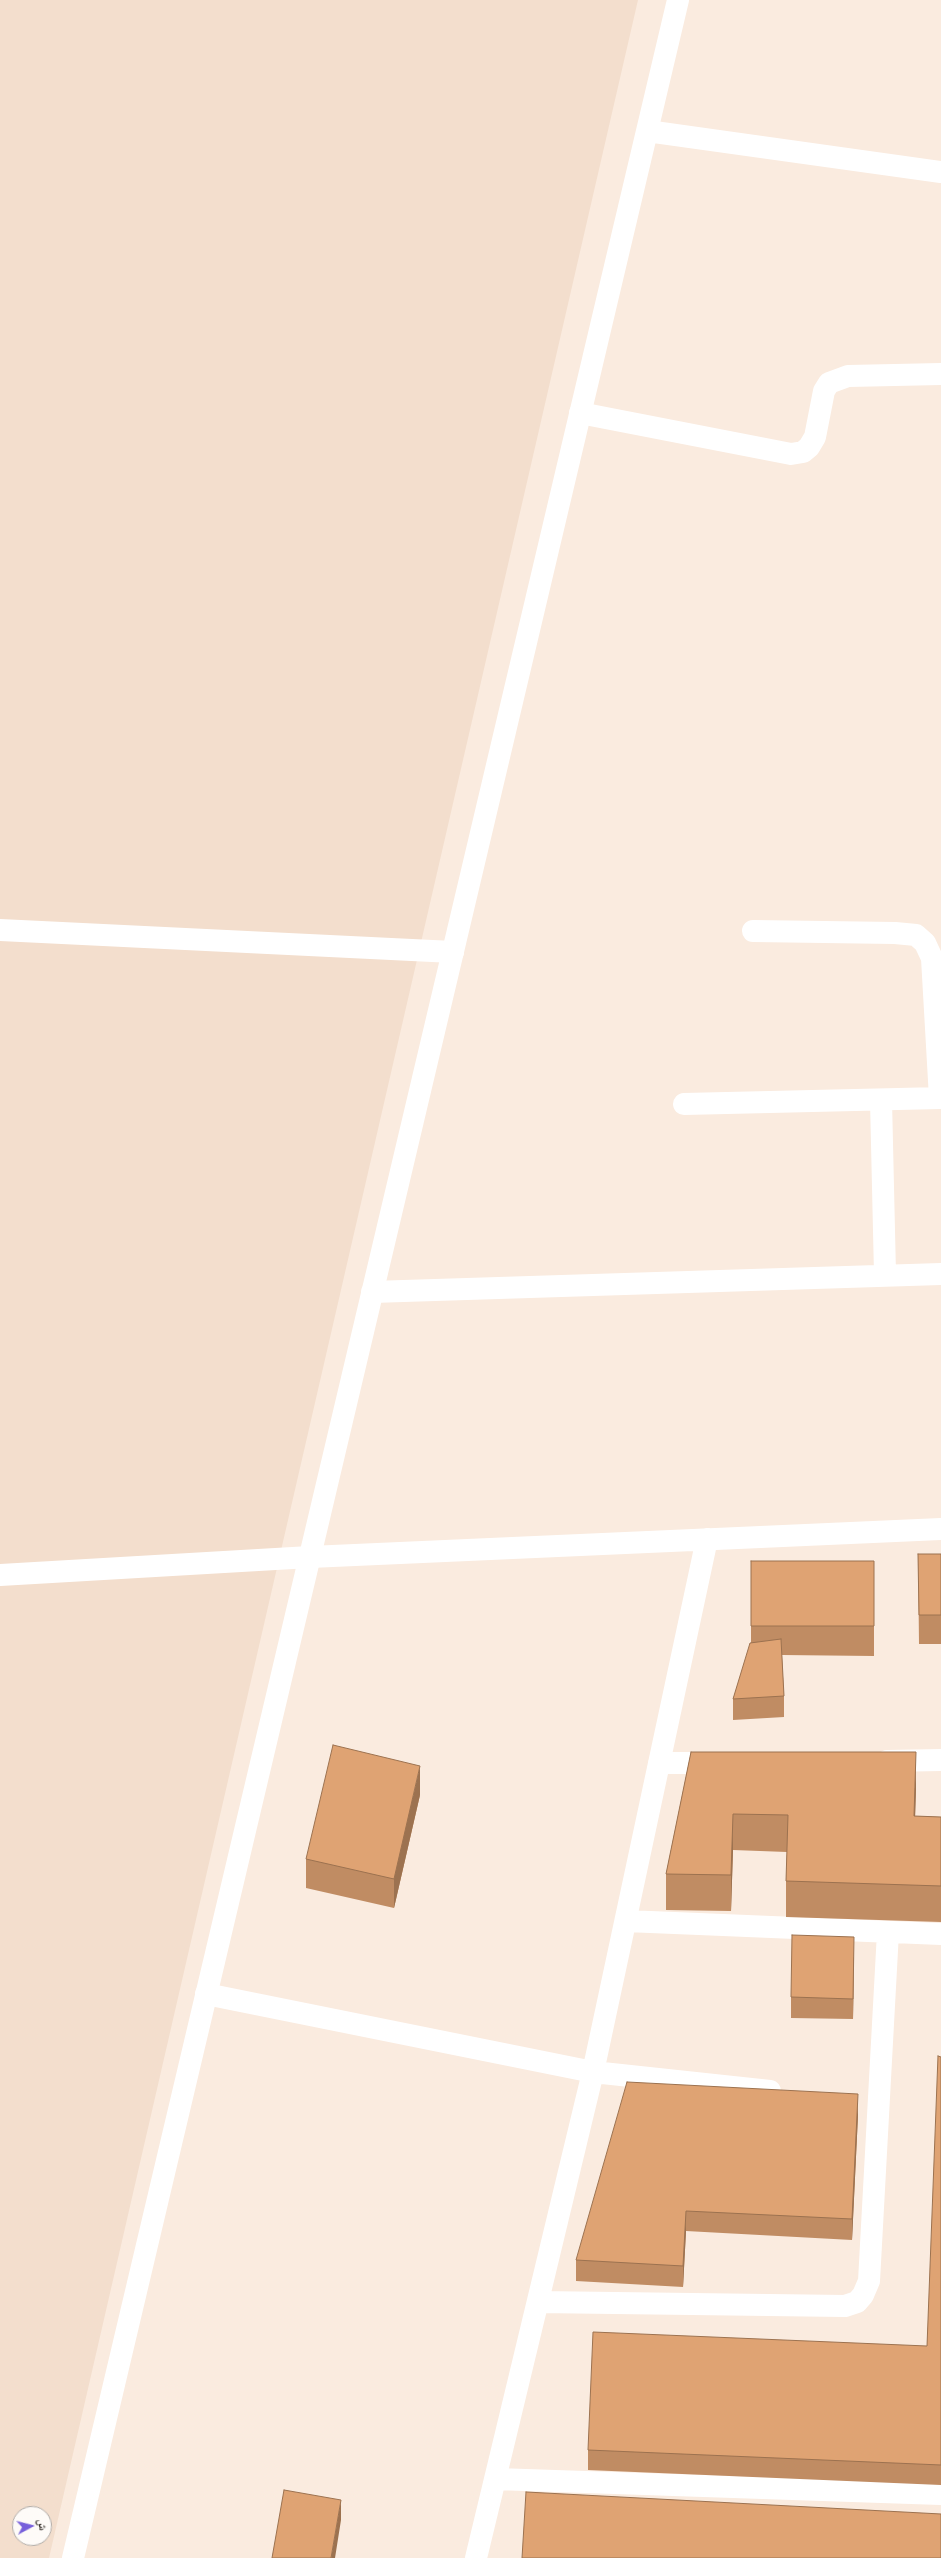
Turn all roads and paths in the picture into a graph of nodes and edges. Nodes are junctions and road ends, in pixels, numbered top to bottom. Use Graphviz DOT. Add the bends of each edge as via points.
graph roads {
  1 [pos="678,0"];
  2 [pos="647,131"];
  3 [pos="941,172"];
  4 [pos="941,374"];
  5 [pos="580,413"];
  6 [pos="0,930"];
  7 [pos="753,930"];
  8 [pos="453,952"];
  9 [pos="940,1098"];
  10 [pos="881,1100"];
  11 [pos="684,1104"];
  12 [pos="884,1274"];
  13 [pos="941,1274"];
  14 [pos="372,1292"];
  15 [pos="941,1529"];
  16 [pos="707,1539"];
  17 [pos="310,1557"];
  18 [pos="0,1575"];
  19 [pos="941,1760"];
  20 [pos="863,1761"];
  21 [pos="738,1762"];
  22 [pos="660,1763"];
  23 [pos="626,1921"];
  24 [pos="888,1932"];
  25 [pos="941,1934"];
  26 [pos="206,1994"];
  27 [pos="593,2072"];
  28 [pos="790,2093"];
  29 [pos="538,2302"];
  30 [pos="496,2479"];
  31 [pos="941,2494"];
  32 [pos="73,2558"];
  33 [pos="476,2558"];
  1 -- 2 [label="street"];
  2 -- 3 [label="street"];
  2 -- 5 [label="street"];
  4 -- 5 [label="street" via="848,376 829,383 824,391 812,442 803,452 791,454"];
  5 -- 8 [label="street"];
  6 -- 8 [label="street"];
  7 -- 9 [label="street" via="895,933 916,935 925,943 932,958"];
  8 -- 14 [label="street"];
  9 -- 10 [label="street"];
  10 -- 11 [label="street"];
  10 -- 12 [label="street"];
  12 -- 13 [label="street"];
  12 -- 14 [label="street"];
  14 -- 17 [label="street"];
  15 -- 16 [label="street"];
  16 -- 17 [label="street"];
  16 -- 22 [label="street"];
  17 -- 18 [label="street"];
  17 -- 26 [label="street"];
  19 -- 20 [label="street"];
  21 -- 22 [label="street"];
  22 -- 23 [label="street"];
  23 -- 24 [label="street"];
  23 -- 27 [label="street"];
  24 -- 25 [label="street"];
  24 -- 29 [label="street" via="869,2102 869,2281 857,2302 845,2306"];
  26 -- 27 [label="street"];
  26 -- 32 [label="street"];
  27 -- 28 [label="street"];
  27 -- 29 [label="street"];
  29 -- 30 [label="street"];
  30 -- 31 [label="street"];
  30 -- 33 [label="street"];
}
